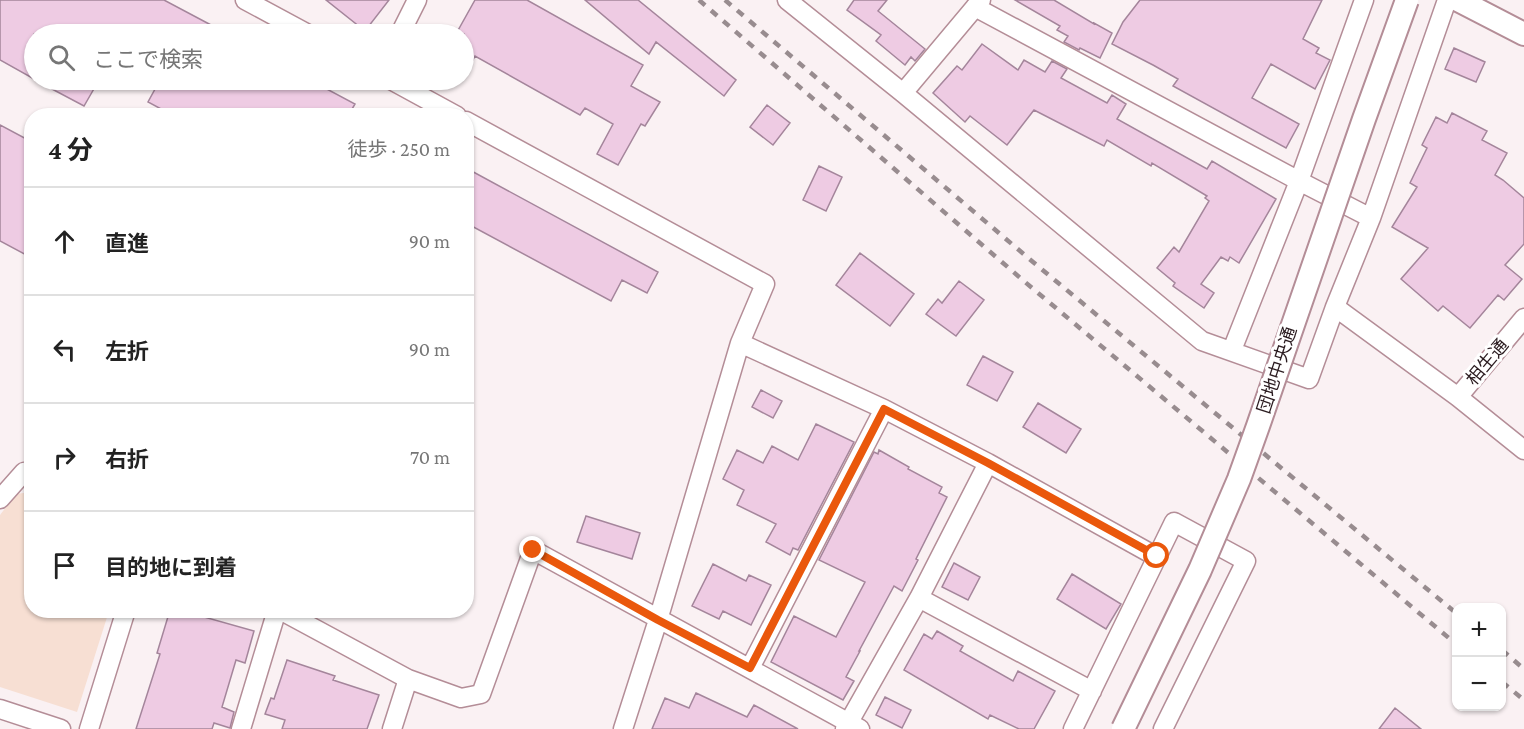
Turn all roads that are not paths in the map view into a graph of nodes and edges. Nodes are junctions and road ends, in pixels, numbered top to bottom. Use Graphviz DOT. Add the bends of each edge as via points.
graph roads {
  1 [pos="245,0"];
  2 [pos="417,0"];
  3 [pos="787,0"];
  4 [pos="1364,0"];
  5 [pos="1407,0"];
  6 [pos="1447,0"];
  7 [pos="1458,0"];
  8 [pos="978,4"];
  9 [pos="289,24"];
  10 [pos="405,24"];
  11 [pos="1524,34"];
  12 [pos="409,90"];
  13 [pos="903,93"];
  14 [pos="442,108"];
  15 [pos="474,125"];
  16 [pos="1299,181"];
  17 [pos="1371,218"];
  18 [pos="1335,307"];
  19 [pos="1524,318"];
  20 [pos="740,343"];
  21 [pos="1232,350"];
  22 [pos="1458,397"];
  23 [pos="884,409"];
  24 [pos="1524,450"];
  25 [pos="988,463"];
  26 [pos="24,472"];
  27 [pos="0,499"];
  28 [pos="1157,556"];
  29 [pos="919,598"];
  30 [pos="123,618"];
  31 [pos="276,618"];
  32 [pos="293,618"];
  33 [pos="658,620"];
  34 [pos="750,668"];
  35 [pos="408,679"];
  36 [pos="1092,691"];
  37 [pos="0,709"];
  38 [pos="851,727"];
  39 [pos="61,729"];
  40 [pos="88,729"];
  41 [pos="241,729"];
  42 [pos="393,729"];
  43 [pos="623,729"];
  44 [pos="1073,729"];
  45 [pos="1123,729"];
  46 [pos="1163,729"];
  1 -- 9 [label="street"];
  2 -- 10 [label="street"];
  3 -- 13 [label="street"];
  4 -- 16 [label="street"];
  5 -- 45 [label="street, 団地中央通, bridge" via="1239,479"];
  6 -- 17 [label="street"];
  7 -- 11 [label="street"];
  8 -- 13 [label="street"];
  8 -- 16 [label="street"];
  12 -- 14 [label="street"];
  13 -- 21 [label="street" via="1202,341"];
  15 -- 20 [label="street" via="765,284"];
  16 -- 17 [label="street"];
  16 -- 21 [label="street"];
  17 -- 18 [label="street"];
  18 -- 21 [label="street" via="1309,379"];
  18 -- 22 [label="street"];
  19 -- 22 [label="street, 相生通"];
  20 -- 23 [label="street"];
  20 -- 33 [label="street"];
  22 -- 24 [label="street, 相生通"];
  23 -- 25 [label="street"];
  23 -- 34 [label="street"];
  25 -- 28 [label="street"];
  25 -- 29 [label="street"];
  26 -- 27 [label="street"];
  28 -- 36 [label="street"];
  28 -- 46 [label="street" via="1174,522 1246,561"];
  29 -- 36 [label="street"];
  29 -- 38 [label="street"];
  30 -- 40 [label="street"];
  31 -- 41 [label="street"];
  32 -- 35 [label="street"];
  33 -- 34 [label="street"];
  33 -- 35 [label="street" via="533,550 481,694 461,698"];
  33 -- 43 [label="street"];
  34 -- 38 [label="street"];
  35 -- 42 [label="street"];
  36 -- 44 [label="street"];
  37 -- 39 [label="street"];
}
